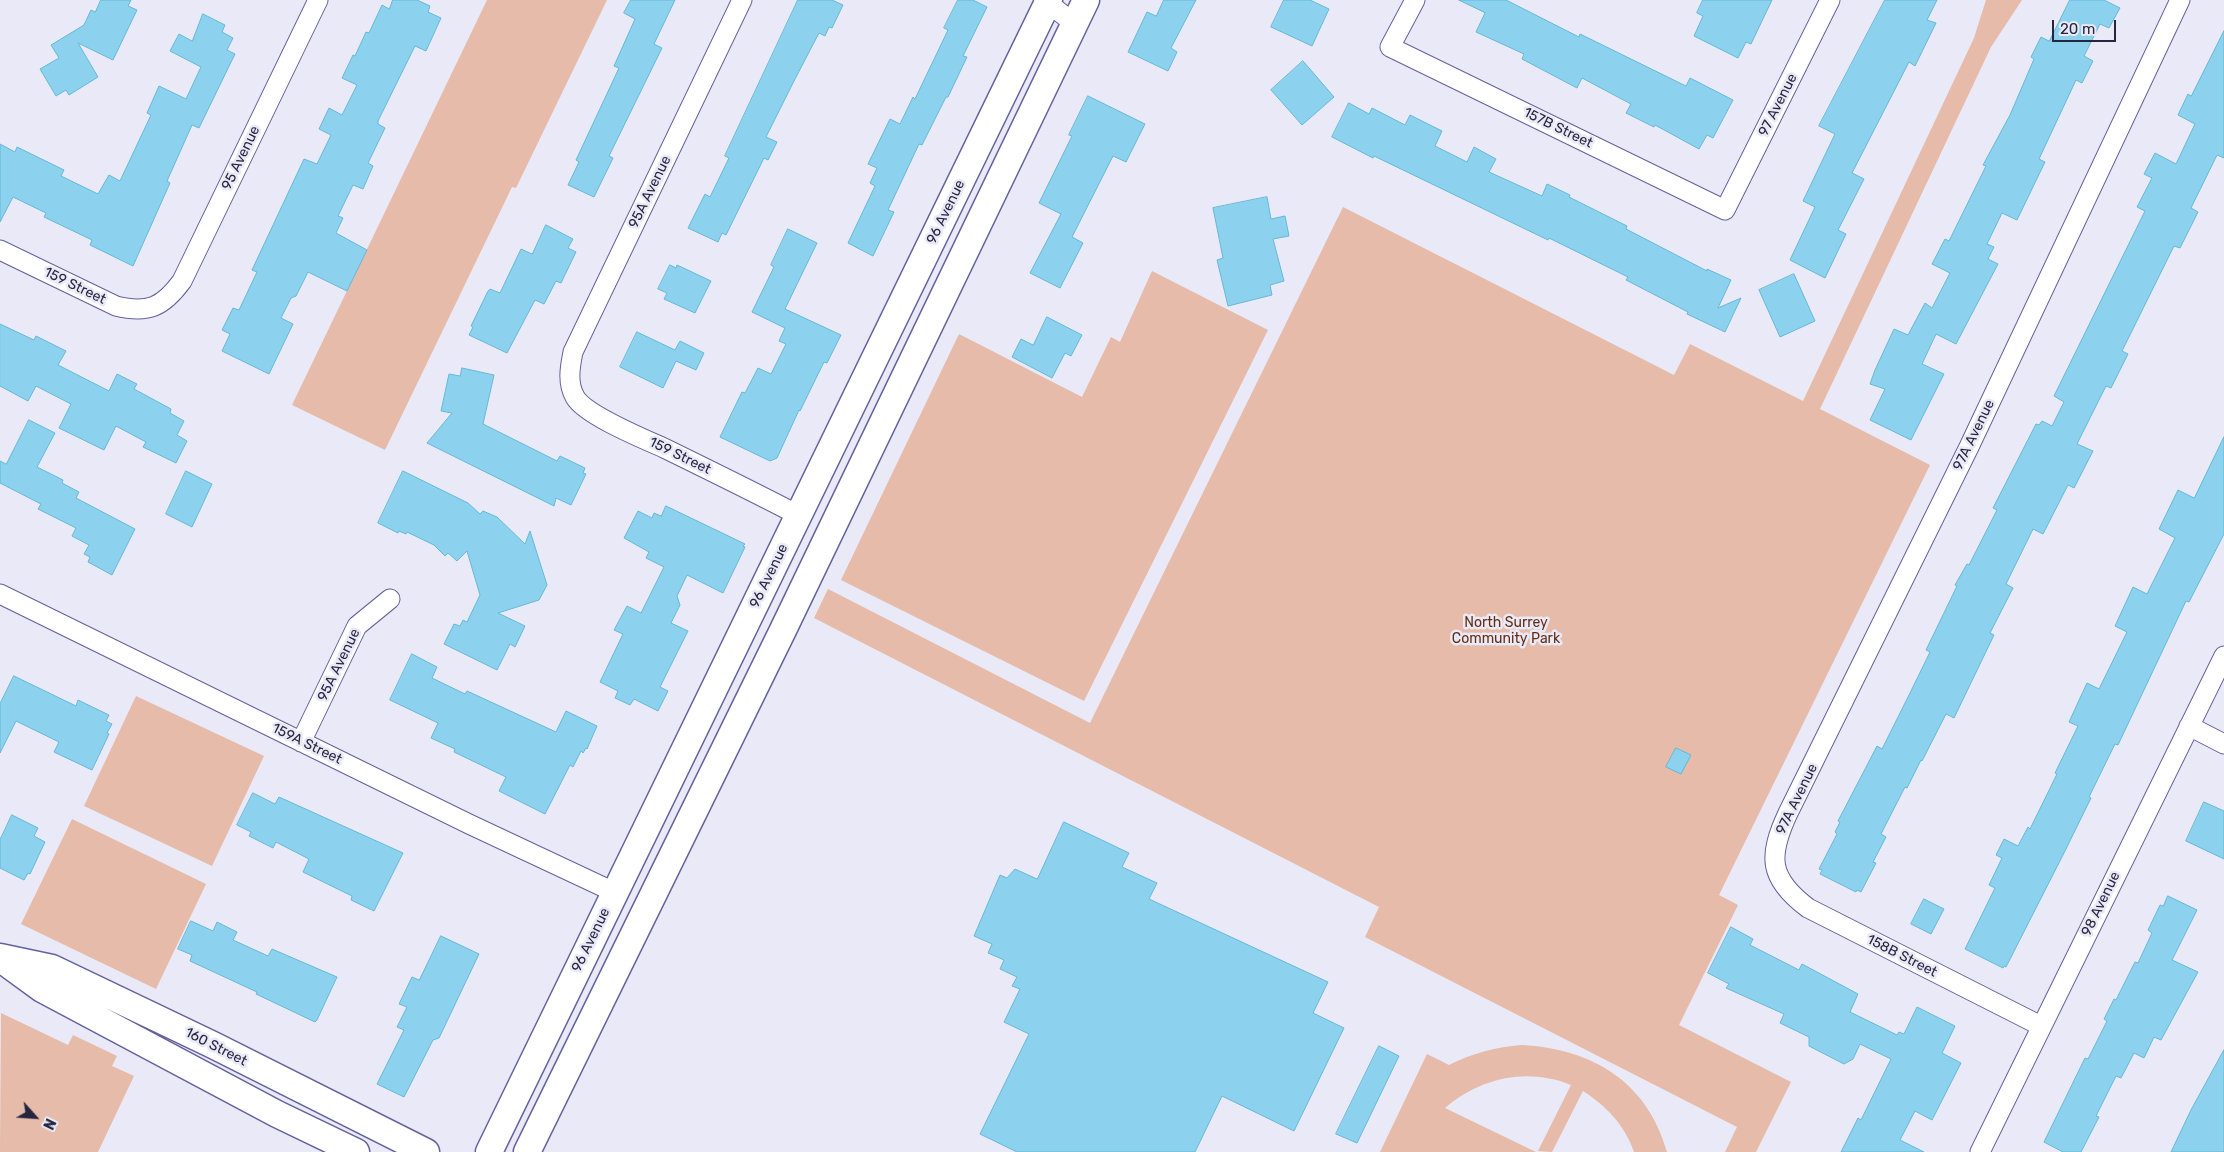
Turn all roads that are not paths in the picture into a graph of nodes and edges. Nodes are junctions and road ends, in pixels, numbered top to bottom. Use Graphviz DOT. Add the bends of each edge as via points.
graph roads {
  1 [pos="318,0"];
  2 [pos="742,0"];
  3 [pos="1086,0"];
  4 [pos="1414,0"];
  5 [pos="1830,0"];
  6 [pos="2180,0"];
  7 [pos="1047,1"];
  8 [pos="1074,24"];
  9 [pos="1725,210"];
  10 [pos="0,250"];
  11 [pos="153,306"];
  12 [pos="571,386"];
  13 [pos="798,515"];
  14 [pos="0,594"];
  15 [pos="390,599"];
  16 [pos="2224,656"];
  17 [pos="2189,726"];
  18 [pos="301,742"];
  19 [pos="2224,744"];
  20 [pos="1777,870"];
  21 [pos="614,892"];
  22 [pos="0,958"];
  23 [pos="2041,1026"];
  24 [pos="356,1152"];
  25 [pos="426,1152"];
  26 [pos="489,1152"];
  27 [pos="527,1152"];
  28 [pos="1980,1152"];
  1 -- 11 [label="street, 95 Avenue" via="182,281 170,296"];
  2 -- 12 [label="street, 95A Avenue" via="573,352 569,370"];
  3 -- 8 [label="main road"];
  4 -- 9 [label="street, 157B Street" via="1390,47"];
  5 -- 9 [label="street, 97 Avenue"];
  6 -- 20 [label="street, 97A Avenue" via="1969,447 1784,821 1774,850"];
  7 -- 8 [label="street"];
  7 -- 13 [label="main road, 96 Avenue"];
  8 -- 27 [label="main road" via="783,630"];
  10 -- 11 [label="street, 159 Street" via="116,306 136,311"];
  12 -- 13 [label="street, 159 Street" via="576,398 586,408"];
  13 -- 21 [label="main road, 96 Avenue"];
  14 -- 18 [label="street, 159A Street"];
  15 -- 18 [label="street, 95A Avenue" via="357,626"];
  16 -- 17 [label="street, 98 Avenue"];
  17 -- 19 [label="street"];
  17 -- 23 [label="street, 98 Avenue"];
  18 -- 21 [label="street, 159A Street"];
  20 -- 23 [label="street, 158B Street" via="1787,889 1808,908"];
  21 -- 26 [label="main road, 96 Avenue"];
  22 -- 24 [label="main road, 160 Street" via="42,989 277,1114"];
  22 -- 25 [label="main road, 160 Street" via="52,968"];
  23 -- 28 [label="street, 98 Avenue"];
}
